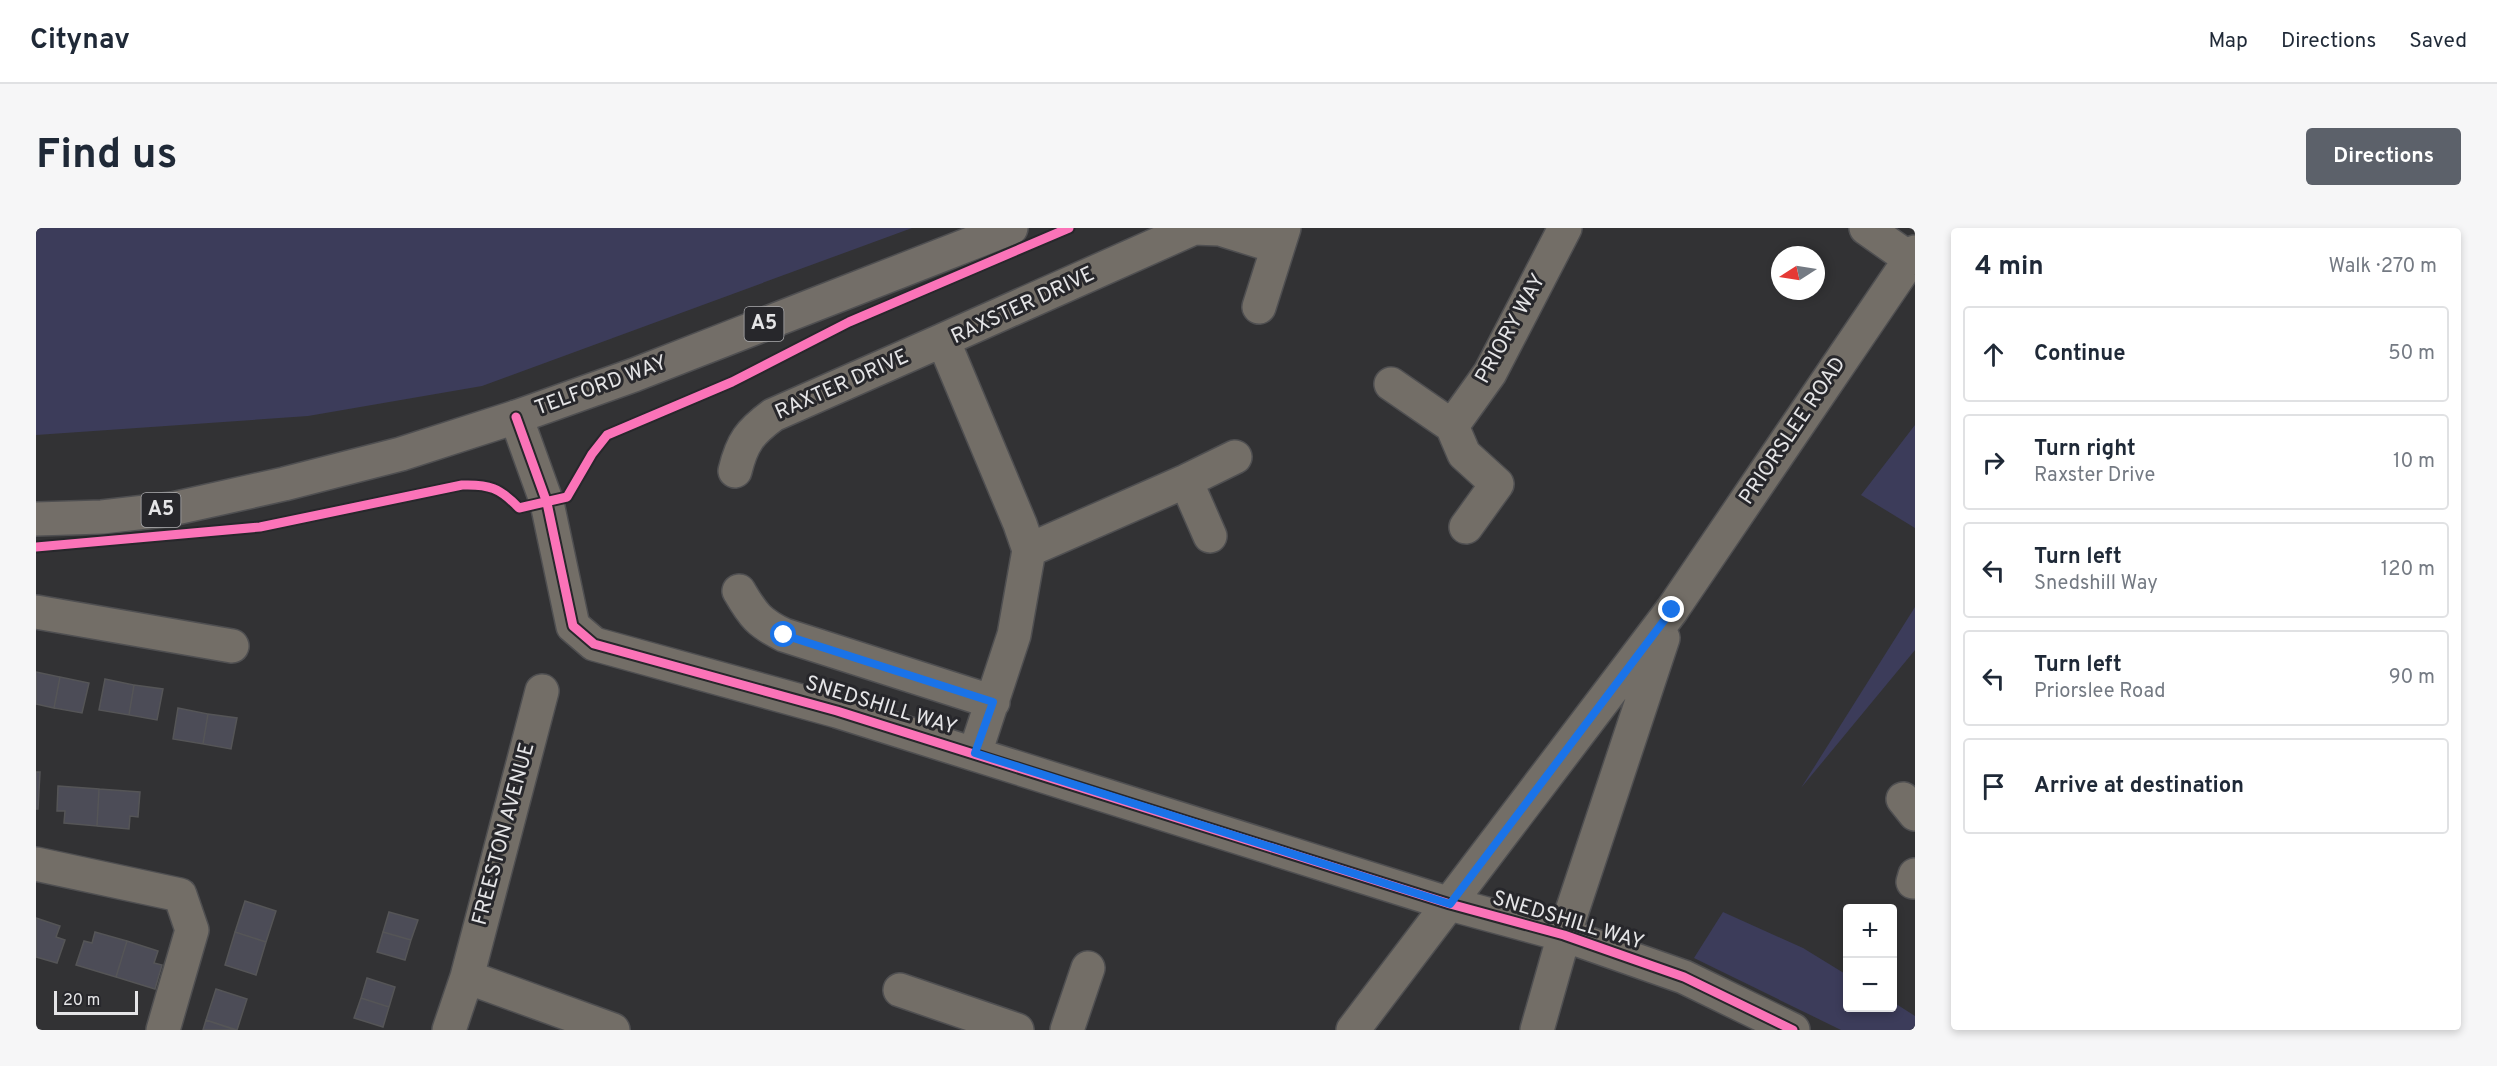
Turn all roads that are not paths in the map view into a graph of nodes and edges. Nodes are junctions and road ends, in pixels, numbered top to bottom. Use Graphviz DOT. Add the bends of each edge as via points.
graph roads {
  1 [pos="1011,228"];
  2 [pos="1565,228"];
  3 [pos="1866,228"];
  4 [pos="1281,238"];
  5 [pos="1912,255"];
  6 [pos="1259,307"];
  7 [pos="943,340"];
  8 [pos="1391,384"];
  9 [pos="516,417"];
  10 [pos="1452,426"];
  11 [pos="1235,457"];
  12 [pos="735,471"];
  13 [pos="1186,482"];
  14 [pos="36,519"];
  15 [pos="1466,527"];
  16 [pos="1210,536"];
  17 [pos="1029,550"];
  18 [pos="739,591"];
  19 [pos="1672,610"];
  20 [pos="36,612"];
  21 [pos="232,646"];
  22 [pos="542,691"];
  23 [pos="993,702"];
  24 [pos="975,753"];
  25 [pos="36,864"];
  26 [pos="1450,904"];
  27 [pos="1564,935"];
  28 [pos="1088,968"];
  29 [pos="466,977"];
  30 [pos="900,990"];
  31 [pos="163,1030"];
  32 [pos="449,1030"];
  33 [pos="613,1030"];
  34 [pos="1017,1030"];
  35 [pos="1067,1030"];
  36 [pos="1353,1030"];
  37 [pos="1537,1030"];
  38 [pos="1793,1030"];
  1 -- 9 [label="main road, TELFORD WAY / A5"];
  2 -- 10 [label="street, PRIORY WAY" via="1490,374"];
  3 -- 5 [label="street"];
  4 -- 6 [label="street"];
  4 -- 7 [label="street, RAXSTER DRIVE" via="1194,228"];
  5 -- 19 [label="street, PRIORSLEE ROAD"];
  7 -- 12 [label="street, RAXTER DRIVE" via="773,415 754,429 745,442"];
  7 -- 17 [label="street, RAXSTER DRIVE"];
  8 -- 10 [label="street"];
  9 -- 14 [label="main road, TELFORD WAY / A5" via="401,454 172,509"];
  9 -- 24 [label="street, SNEDSHILL WAY" via="548,503 573,626 594,644"];
  10 -- 15 [label="street" via="1464,454 1497,484"];
  11 -- 13 [label="street"];
  13 -- 16 [label="street"];
  13 -- 17 [label="street"];
  17 -- 23 [label="street, RAXSTER DRIVE" via="1014,635"];
  18 -- 23 [label="street" via="752,615 784,635"];
  19 -- 26 [label="street, PRIORSLEE ROAD"];
  19 -- 27 [label="street, PRIORSLEE ROAD"];
  20 -- 21 [label="street"];
  22 -- 29 [label="street, FREESTON AVENUE"];
  23 -- 24 [label="street, RAXSTER DRIVE"];
  24 -- 26 [label="street, SNEDSHILL WAY"];
  25 -- 31 [label="street" via="180,895 192,930"];
  26 -- 27 [label="street, SNEDSHILL WAY"];
  26 -- 36 [label="street, PRIORSLEE ROAD"];
  27 -- 37 [label="street, PRIORSLEE ROAD"];
  27 -- 38 [label="street, SNEDSHILL WAY" via="1684,977"];
  28 -- 35 [label="street"];
  29 -- 32 [label="street, FREESTON AVENUE"];
  29 -- 33 [label="street"];
  30 -- 34 [label="street"];
}
